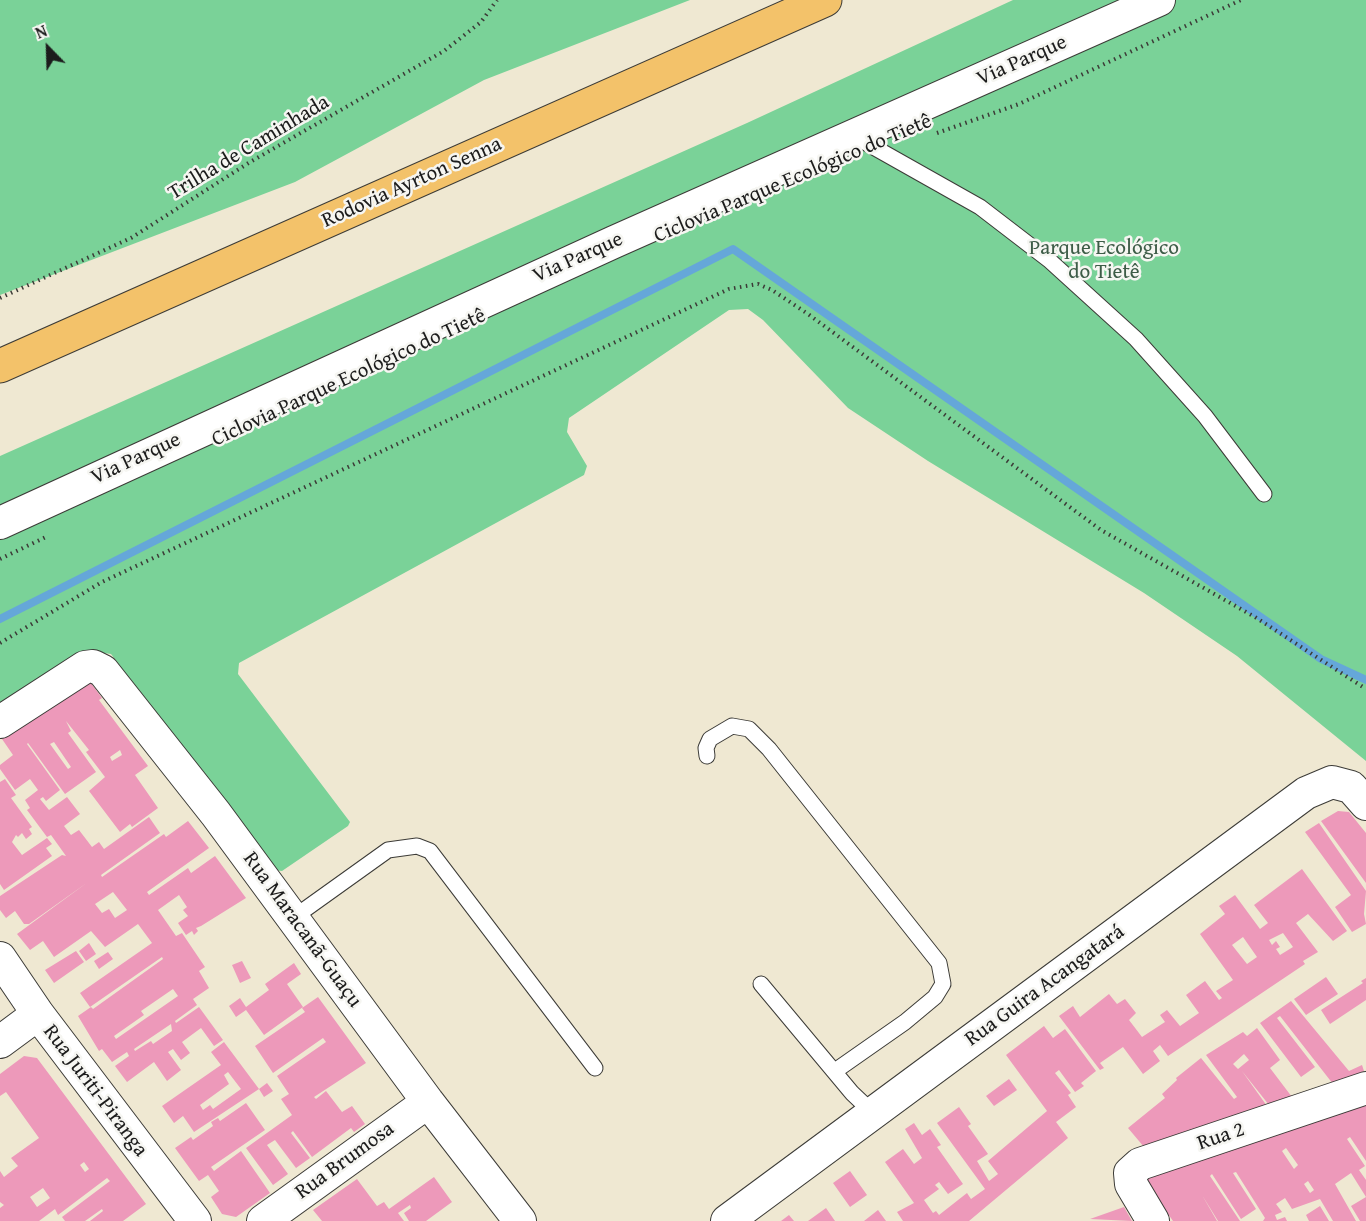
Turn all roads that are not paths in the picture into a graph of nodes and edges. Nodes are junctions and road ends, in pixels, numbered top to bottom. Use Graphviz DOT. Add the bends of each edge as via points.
graph roads {
  1 [pos="825,0"];
  2 [pos="1159,0"];
  3 [pos="855,136"];
  4 [pos="0,366"];
  5 [pos="1264,494"];
  6 [pos="0,523"];
  7 [pos="0,722"];
  8 [pos="707,756"];
  9 [pos="1366,804"];
  10 [pos="293,918"];
  11 [pos="0,958"];
  12 [pos="761,984"];
  13 [pos="38,1014"];
  14 [pos="0,1042"];
  15 [pos="595,1068"];
  16 [pos="835,1071"];
  17 [pos="1366,1088"];
  18 [pos="428,1102"];
  19 [pos="873,1113"];
  20 [pos="195,1221"];
  21 [pos="263,1221"];
  22 [pos="520,1221"];
  23 [pos="727,1221"];
  24 [pos="1153,1221"];
  1 -- 4 [label="highway, Rodovia Ayrton Senna"];
  2 -- 3 [label="street, Via Parque"];
  3 -- 5 [label="lane" via="980,207 1049,260 1136,339 1205,416"];
  3 -- 6 [label="street, Via Parque" via="571,261"];
  7 -- 10 [label="street, Rua Maracanã-Guaçu" via="70,676 93,666 103,671"];
  8 -- 16 [label="lane" via="710,739 732,726 749,729 939,963 943,984 935,997"];
  9 -- 19 [label="street, Rua Guira Acangatará" via="1351,787 1332,782 1306,793"];
  10 -- 15 [label="lane" via="388,850 417,846 430,851"];
  10 -- 18 [label="street, Rua Maracanã-Guaçu"];
  11 -- 13 [label="street, Rua Juriti-Piranga"];
  12 -- 16 [label="lane"];
  13 -- 14 [label="street"];
  13 -- 20 [label="street, Rua Juriti-Piranga"];
  16 -- 19 [label="lane"];
  17 -- 24 [label="street, Rua 2" via="1140,1164 1131,1173 1131,1184"];
  18 -- 21 [label="street, Rua Brumosa"];
  18 -- 22 [label="street, Rua Maracanã-Guaçu"];
  19 -- 23 [label="street, Rua Guira Acangatará"];
}
